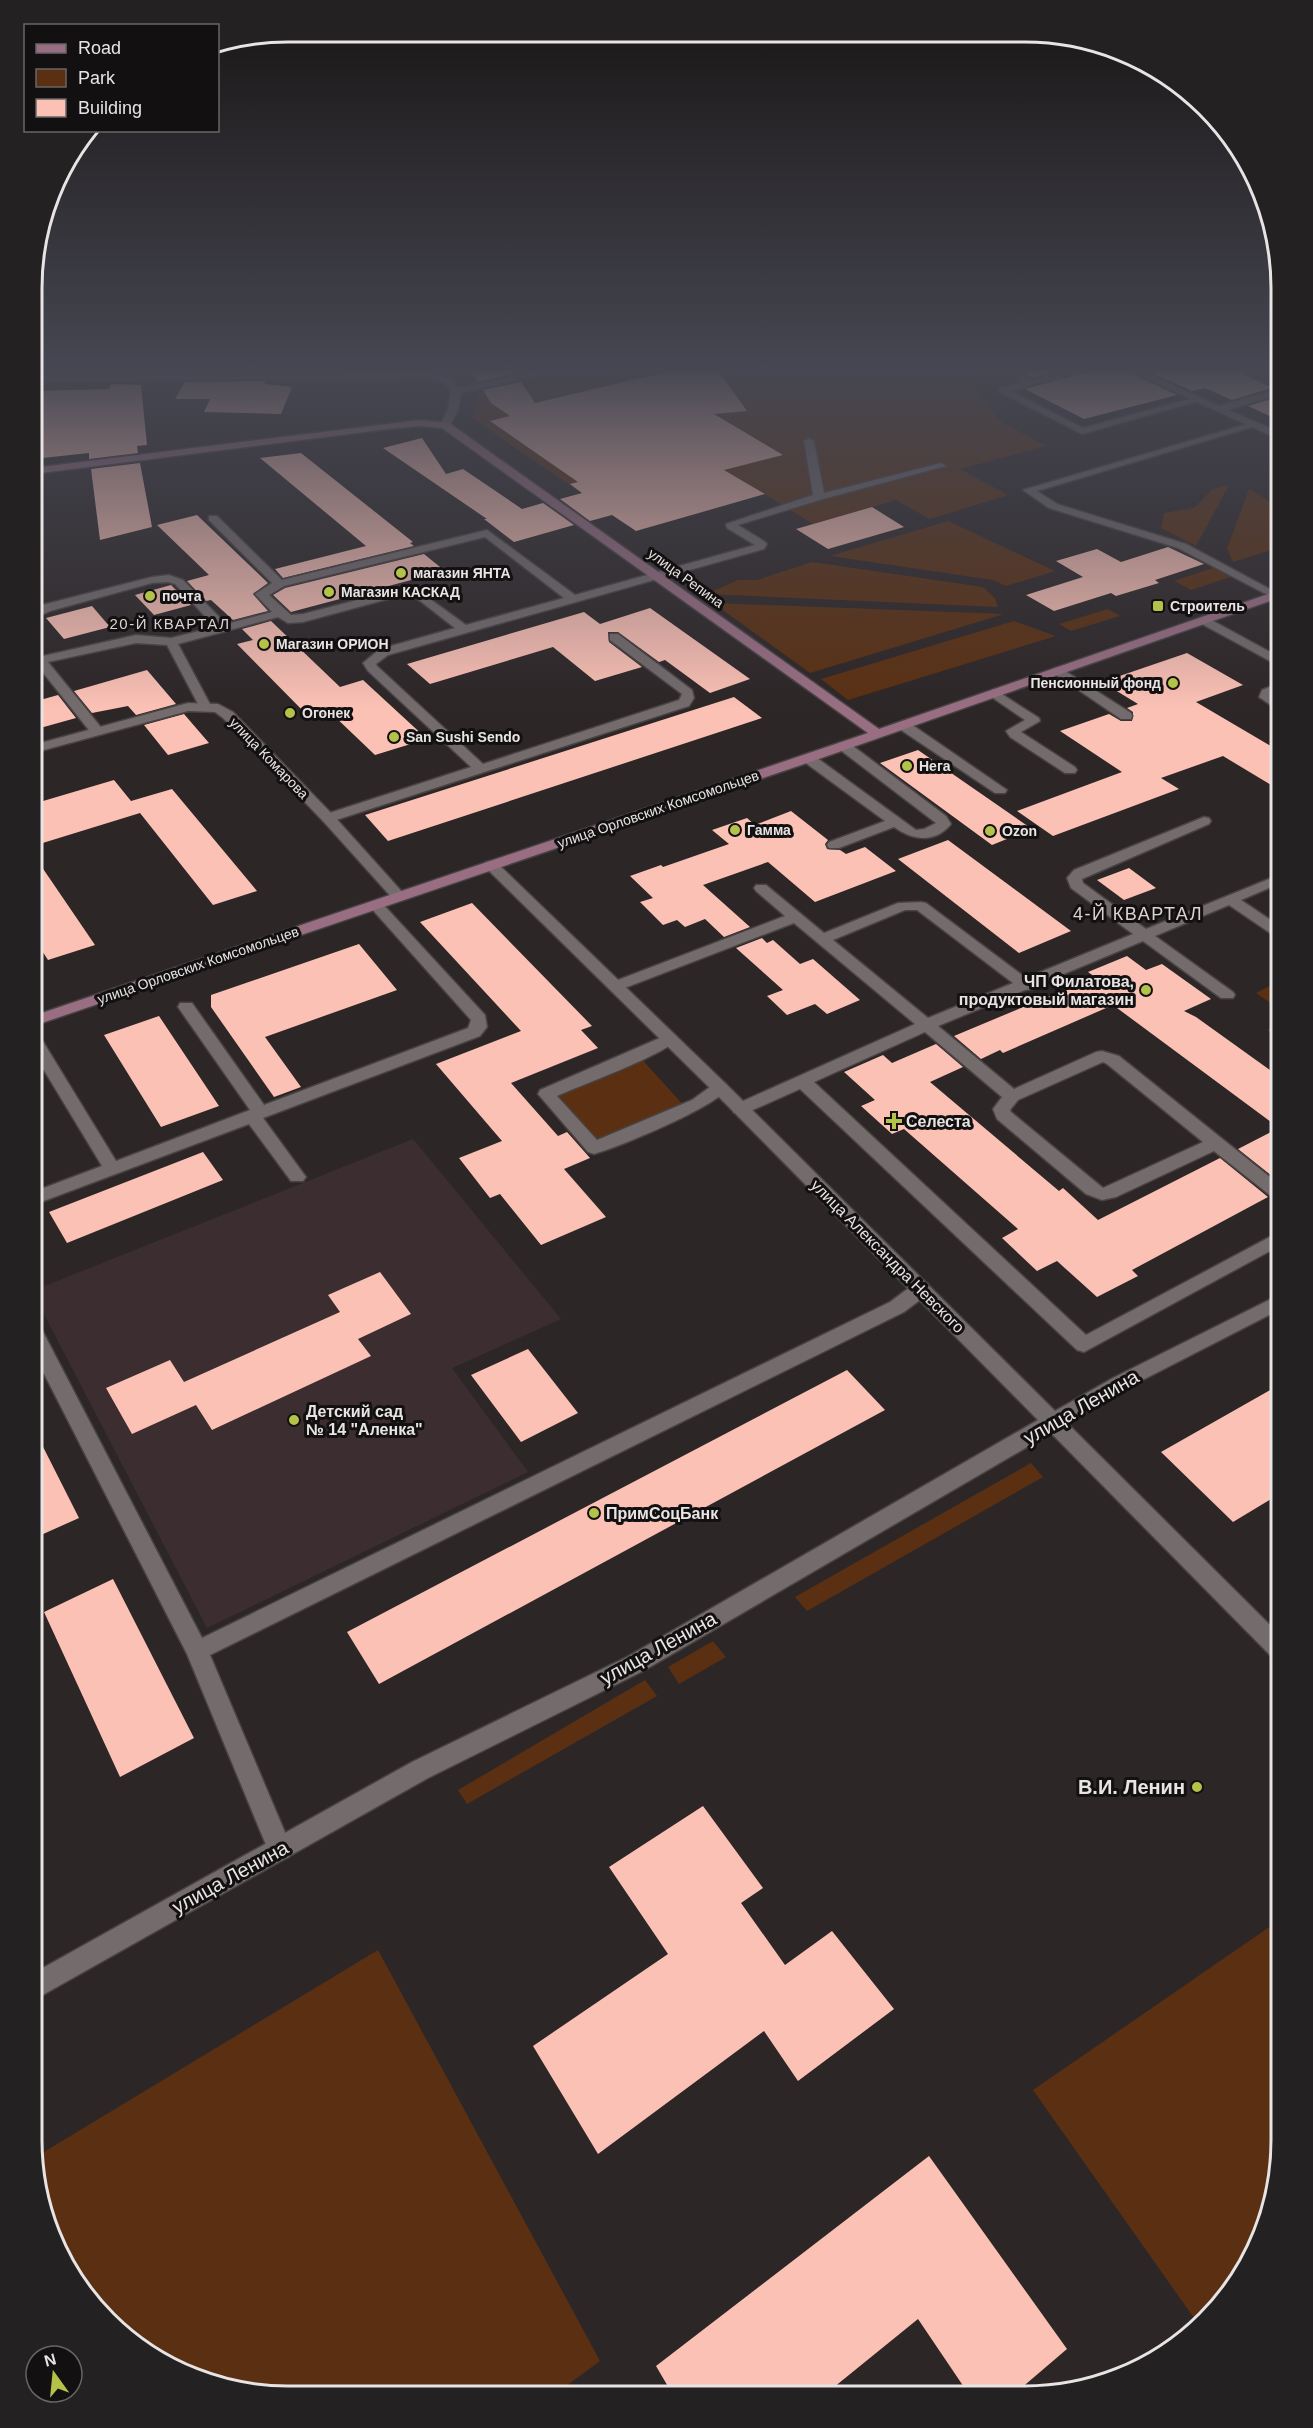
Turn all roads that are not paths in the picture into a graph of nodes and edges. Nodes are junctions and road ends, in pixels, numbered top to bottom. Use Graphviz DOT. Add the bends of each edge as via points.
graph roads {
  1 [pos="526,482"];
  2 [pos="816,482"];
  3 [pos="877,482"];
  4 [pos="1055,482"];
  5 [pos="819,497"];
  6 [pos="213,518"];
  7 [pos="656,575"];
  8 [pos="279,584"];
  9 [pos="1271,592"];
  10 [pos="573,599"];
  11 [pos="1271,599"];
  12 [pos="42,611"];
  13 [pos="280,613"];
  14 [pos="1204,620"];
  15 [pos="224,629"];
  16 [pos="465,630"];
  17 [pos="614,637"];
  18 [pos="171,642"];
  19 [pos="42,657"];
  20 [pos="1271,657"];
  21 [pos="42,666"];
  22 [pos="1059,670"];
  23 [pos="1271,691"];
  24 [pos="994,693"];
  25 [pos="1271,702"];
  26 [pos="205,706"];
  27 [pos="1126,716"];
  28 [pos="903,725"];
  29 [pos="97,731"];
  30 [pos="878,734"];
  31 [pos="42,746"];
  32 [pos="844,746"];
  33 [pos="808,758"];
  34 [pos="481,769"];
  35 [pos="1070,770"];
  36 [pos="1000,790"];
  37 [pos="328,818"];
  38 [pos="1204,821"];
  39 [pos="895,822"];
  40 [pos="834,845"];
  41 [pos="491,865"];
  42 [pos="1271,882"];
  43 [pos="761,888"];
  44 [pos="399,897"];
  45 [pos="1231,900"];
  46 [pos="376,905"];
  47 [pos="796,917"];
  48 [pos="1271,927"];
  49 [pos="1146,936"];
  50 [pos="822,939"];
  51 [pos="616,986"];
  52 [pos="1027,986"];
  53 [pos="1227,995"];
  54 [pos="186,1007"];
  55 [pos="42,1018"];
  56 [pos="927,1025"];
  57 [pos="669,1039"];
  58 [pos="42,1054"];
  59 [pos="801,1080"];
  60 [pos="720,1088"];
  61 [pos="1012,1096"];
  62 [pos="741,1108"];
  63 [pos="256,1114"];
  64 [pos="1216,1143"];
  65 [pos="112,1169"];
  66 [pos="297,1177"];
  67 [pos="1271,1187"];
  68 [pos="42,1196"];
  69 [pos="1271,1242"];
  70 [pos="921,1289"];
  71 [pos="1271,1307"];
  72 [pos="42,1349"];
  73 [pos="1054,1422"];
  74 [pos="1271,1641"];
  75 [pos="197,1651"];
  76 [pos="280,1849"];
  77 [pos="42,1982"];
  1 -- 7 [label="street, улица Репина"];
  2 -- 5 [label="street"];
  3 -- 5 [label="street"];
  4 -- 9 [label="street" via="1028,490 1053,506 1182,546"];
  5 -- 7 [label="street" via="731,524 760,547"];
  6 -- 8 [label="street"];
  7 -- 10 [label="street"];
  7 -- 30 [label="street, улица Репина"];
  8 -- 10 [label="street" via="486,533"];
  8 -- 13 [label="street" via="261,594"];
  10 -- 16 [label="street"];
  11 -- 14 [label="street, улица Орловских Комсомольцев"];
  12 -- 15 [label="street" via="169,578 179,582"];
  13 -- 15 [label="street"];
  13 -- 16 [label="street" via="288,619 303,618 412,589"];
  14 -- 20 [label="street"];
  14 -- 22 [label="street, улица Орловских Комсомольцев"];
  15 -- 18 [label="street"];
  16 -- 34 [label="street" via="384,652 369,663"];
  17 -- 34 [label="street" via="688,693 684,703"];
  18 -- 19 [label="street" via="136,639"];
  18 -- 26 [label="street"];
  21 -- 29 [label="street"];
  22 -- 24 [label="street, улица Орловских Комсомольцев"];
  22 -- 27 [label="street"];
  23 -- 25 [label="street" via="1264,697"];
  24 -- 28 [label="street, улица Орловских Комсомольцев"];
  24 -- 35 [label="street" via="1034,721 1016,729 1014,734"];
  26 -- 29 [label="street" via="174,710"];
  26 -- 37 [label="street, улица Комарова" via="228,715"];
  28 -- 30 [label="street, улица Орловских Комсомольцев"];
  28 -- 36 [label="street"];
  29 -- 31 [label="street"];
  30 -- 32 [label="street, улица Орловских Комсомольцев"];
  32 -- 33 [label="street, улица Орловских Комсомольцев"];
  32 -- 39 [label="street" via="944,824 916,835"];
  33 -- 39 [label="street"];
  33 -- 41 [label="street, улица Орловских Комсомольцев"];
  34 -- 37 [label="street"];
  37 -- 44 [label="street, улица Комарова"];
  38 -- 49 [label="street" via="1074,878 1076,885"];
  39 -- 40 [label="street"];
  41 -- 44 [label="street, улица Орловских Комсомольцев"];
  41 -- 51 [label="street, улица Александра Невского"];
  42 -- 45 [label="street"];
  43 -- 47 [label="street"];
  44 -- 46 [label="street, улица Орловских Комсомольцев"];
  45 -- 48 [label="street"];
  45 -- 49 [label="street"];
  46 -- 55 [label="street, улица Орловских Комсомольцев"];
  46 -- 63 [label="street" via="479,1019 479,1027"];
  47 -- 50 [label="street"];
  47 -- 51 [label="street"];
  49 -- 52 [label="street"];
  49 -- 53 [label="street"];
  50 -- 52 [label="street" via="903,906 921,906"];
  50 -- 56 [label="street"];
  51 -- 57 [label="street, улица Александра Невского"];
  52 -- 56 [label="street"];
  54 -- 63 [label="street"];
  56 -- 59 [label="street"];
  56 -- 61 [label="street"];
  57 -- 60 [label="street, улица Александра Невского"];
  57 -- 60 [label="street" via="546,1094 594,1148 698,1104"];
  58 -- 65 [label="street"];
  59 -- 62 [label="street"];
  59 -- 69 [label="street" via="1084,1345"];
  60 -- 62 [label="street, улица Александра Невского"];
  61 -- 64 [label="street" via="1102,1056 1113,1060"];
  61 -- 64 [label="street" via="1001,1109 1003,1115 1092,1190 1102,1194"];
  62 -- 70 [label="street, улица Александра Невского"];
  63 -- 65 [label="street"];
  63 -- 66 [label="street"];
  64 -- 67 [label="street"];
  65 -- 68 [label="street"];
  70 -- 73 [label="street, улица Александра Невского"];
  70 -- 75 [label="street" via="886,1312"];
  71 -- 73 [label="street, улица Ленина" via="1120,1383"];
  72 -- 75 [label="street"];
  73 -- 74 [label="street, улица Александра Невского"];
  73 -- 76 [label="street, улица Ленина" via="634,1664 420,1770"];
  75 -- 76 [label="street"];
  76 -- 77 [label="street, улица Ленина"];
}
